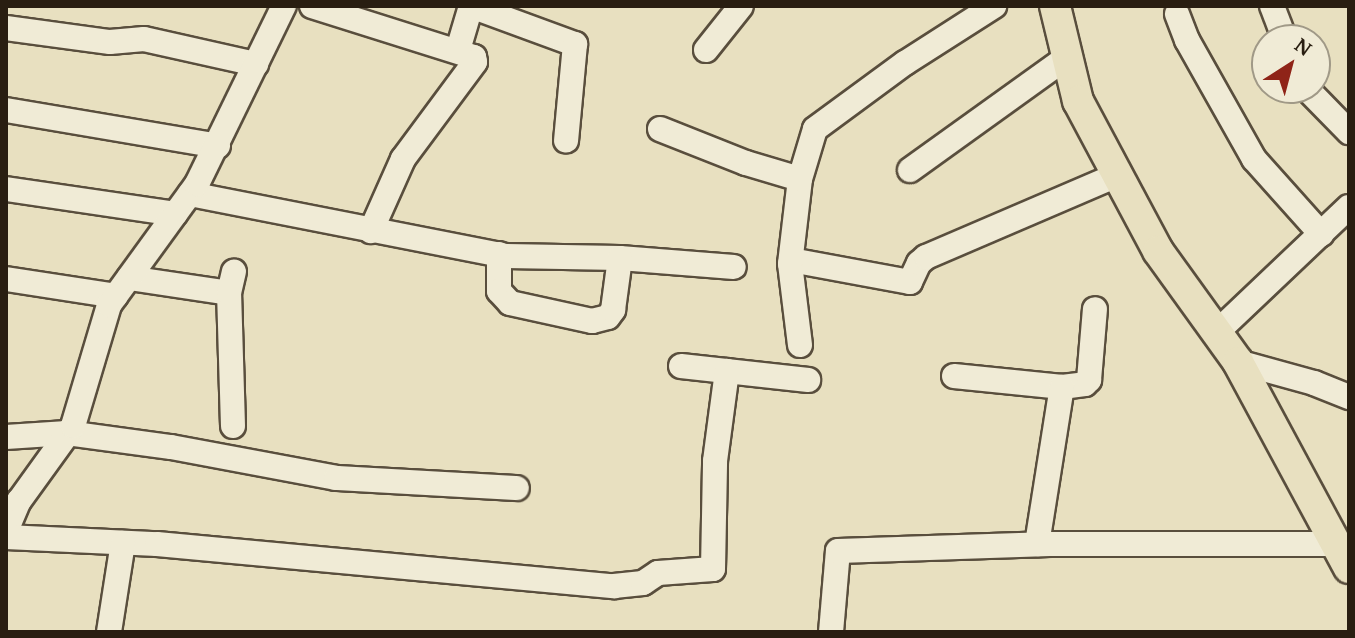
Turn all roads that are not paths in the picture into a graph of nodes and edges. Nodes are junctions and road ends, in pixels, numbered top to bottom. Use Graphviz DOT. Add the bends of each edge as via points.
graph roads {
  1 [pos="284,6"];
  2 [pos="312,6"];
  3 [pos="741,6"];
  4 [pos="994,6"];
  5 [pos="1055,6"];
  6 [pos="1177,14"];
  7 [pos="6,28"];
  8 [pos="458,50"];
  9 [pos="706,50"];
  10 [pos="1067,57"];
  11 [pos="256,64"];
  12 [pos="1325,104"];
  13 [pos="6,110"];
  14 [pos="1344,120"];
  15 [pos="660,129"];
  16 [pos="566,141"];
  17 [pos="218,146"];
  18 [pos="910,170"];
  19 [pos="1117,175"];
  20 [pos="800,179"];
  21 [pos="6,189"];
  22 [pos="190,194"];
  23 [pos="1349,207"];
  24 [pos="175,214"];
  25 [pos="371,231"];
  26 [pos="1321,234"];
  27 [pos="499,254"];
  28 [pos="620,258"];
  29 [pos="791,260"];
  30 [pos="734,267"];
  31 [pos="6,279"];
  32 [pos="122,287"];
  33 [pos="1095,309"];
  34 [pos="1216,333"];
  35 [pos="800,345"];
  36 [pos="1238,362"];
  37 [pos="681,366"];
  38 [pos="727,371"];
  39 [pos="954,376"];
  40 [pos="808,380"];
  41 [pos="1062,387"];
  42 [pos="1349,397"];
  43 [pos="233,426"];
  44 [pos="67,433"];
  45 [pos="6,437"];
  46 [pos="517,488"];
  47 [pos="6,534"];
  48 [pos="123,543"];
  49 [pos="1037,544"];
  50 [pos="1344,554"];
  51 [pos="109,632"];
  52 [pos="831,632"];
  1 -- 11 [label="street"];
  2 -- 8 [label="street"];
  3 -- 9 [label="street"];
  4 -- 20 [label="street" via="822,121"];
  5 -- 10 [label="main road"];
  6 -- 26 [label="street" via="1254,159"];
  7 -- 11 [label="street" via="110,42 144,39"];
  8 -- 16 [label="street" via="471,6 575,44"];
  8 -- 25 [label="street" via="470,53 475,62 403,159"];
  10 -- 18 [label="street"];
  10 -- 19 [label="main road" via="1078,101"];
  11 -- 17 [label="street"];
  12 -- 14 [label="street"];
  13 -- 17 [label="street"];
  15 -- 20 [label="street"];
  17 -- 22 [label="street"];
  19 -- 29 [label="street" via="926,257 910,282"];
  19 -- 34 [label="main road" via="1158,251"];
  20 -- 29 [label="street"];
  21 -- 24 [label="street"];
  22 -- 24 [label="street"];
  22 -- 25 [label="street"];
  23 -- 26 [label="street"];
  24 -- 32 [label="street"];
  25 -- 27 [label="street"];
  26 -- 34 [label="street"];
  27 -- 28 [label="street"];
  27 -- 28 [label="street" via="499,291 510,303 592,321 613,310"];
  28 -- 30 [label="street"];
  29 -- 35 [label="street"];
  31 -- 32 [label="street"];
  32 -- 43 [label="street" via="232,282"];
  32 -- 44 [label="street" via="102,320 82,404"];
  33 -- 41 [label="street" via="1089,380"];
  34 -- 36 [label="main road"];
  36 -- 42 [label="street"];
  36 -- 50 [label="main road"];
  37 -- 38 [label="street"];
  38 -- 40 [label="street"];
  38 -- 48 [label="street" via="715,461 713,569 658,573 643,583 614,586"];
  39 -- 41 [label="street"];
  41 -- 49 [label="street"];
  44 -- 45 [label="street"];
  44 -- 46 [label="street" via="336,478"];
  44 -- 47 [label="street" via="19,501"];
  47 -- 48 [label="street"];
  48 -- 51 [label="street"];
  49 -- 50 [label="street"];
  49 -- 52 [label="street" via="838,551"];
}
